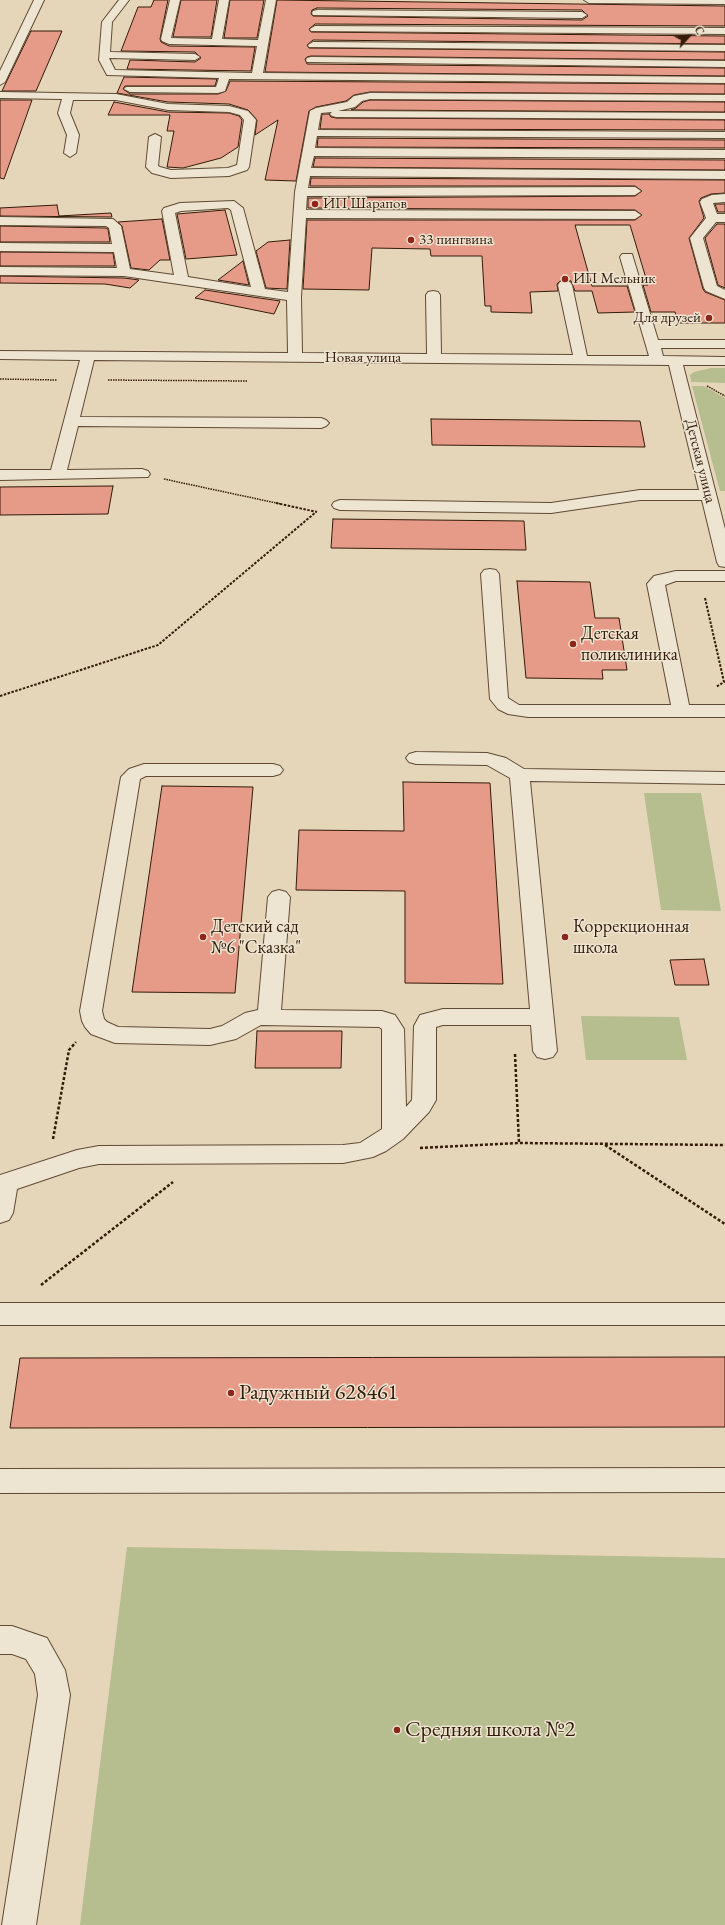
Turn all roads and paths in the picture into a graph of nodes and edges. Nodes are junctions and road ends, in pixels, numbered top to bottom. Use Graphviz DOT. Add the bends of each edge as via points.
graph roads {
  1 [pos="39,0"];
  2 [pos="124,0"];
  3 [pos="175,0"];
  4 [pos="224,0"];
  5 [pos="271,0"];
  6 [pos="318,0"];
  7 [pos="589,0"];
  8 [pos="725,1"];
  9 [pos="317,13"];
  10 [pos="592,15"];
  11 [pos="315,29"];
  12 [pos="725,31"];
  13 [pos="216,43"];
  14 [pos="263,43"];
  15 [pos="313,45"];
  16 [pos="725,48"];
  17 [pos="104,55"];
  18 [pos="311,60"];
  19 [pos="725,64"];
  20 [pos="207,66"];
  21 [pos="111,73"];
  22 [pos="224,75"];
  23 [pos="257,76"];
  24 [pos="309,77"];
  25 [pos="725,80"];
  26 [pos="0,82"];
  27 [pos="0,95"];
  28 [pos="68,96"];
  29 [pos="725,98"];
  30 [pos="314,113"];
  31 [pos="725,116"];
  32 [pos="311,132"];
  33 [pos="725,135"];
  34 [pos="156,136"];
  35 [pos="308,152"];
  36 [pos="70,153"];
  37 [pos="725,154"];
  38 [pos="304,172"];
  39 [pos="725,175"];
  40 [pos="635,191"];
  41 [pos="301,192"];
  42 [pos="725,198"];
  43 [pos="299,214"];
  44 [pos="635,215"];
  45 [pos="719,218"];
  46 [pos="0,221"];
  47 [pos="0,247"];
  48 [pos="119,248"];
  49 [pos="627,257"];
  50 [pos="0,271"];
  51 [pos="124,272"];
  52 [pos="182,280"];
  53 [pos="565,285"];
  54 [pos="259,292"];
  55 [pos="433,295"];
  56 [pos="725,295"];
  57 [pos="294,297"];
  58 [pos="652,344"];
  59 [pos="725,344"];
  60 [pos="0,355"];
  61 [pos="88,355"];
  62 [pos="295,357"];
  63 [pos="434,358"];
  64 [pos="581,360"];
  65 [pos="657,360"];
  66 [pos="675,360"];
  67 [pos="725,361"];
  68 [pos="705,384"];
  69 [pos="725,396"];
  70 [pos="72,421"];
  71 [pos="321,423"];
  72 [pos="142,474"];
  73 [pos="0,475"];
  74 [pos="58,475"];
  75 [pos="715,498"];
  76 [pos="340,506"];
  77 [pos="316,512"];
  78 [pos="725,562"];
  79 [pos="490,574"];
  80 [pos="725,576"];
  81 [pos="0,696"];
  82 [pos="725,711"];
  83 [pos="681,712"];
  84 [pos="416,758"];
  85 [pos="274,770"];
  86 [pos="520,775"];
  87 [pos="725,778"];
  88 [pos="279,897"];
  89 [pos="542,1017"];
  90 [pos="269,1018"];
  91 [pos="99,1028"];
  92 [pos="545,1051"];
  93 [pos="394,1133"];
  94 [pos="605,1144"];
  95 [pos="725,1145"];
  96 [pos="418,1148"];
  97 [pos="208,1154"];
  98 [pos="48,1169"];
  99 [pos="2,1184"];
  100 [pos="0,1213"];
  101 [pos="725,1224"];
  102 [pos="2,1314"];
  103 [pos="725,1314"];
  104 [pos="725,1480"];
  105 [pos="0,1481"];
  106 [pos="0,1640"];
  107 [pos="19,1925"];
  1 -- 26 [label="street"];
  2 -- 17 [label="street" via="107,22"];
  3 -- 13 [label="street" via="166,39 172,42"];
  4 -- 13 [label="street"];
  5 -- 14 [label="street"];
  6 -- 9 [label="street"];
  7 -- 8 [label="street"];
  9 -- 10 [label="street"];
  9 -- 11 [label="street"];
  11 -- 12 [label="street"];
  11 -- 15 [label="street"];
  13 -- 14 [label="street"];
  14 -- 23 [label="street"];
  15 -- 16 [label="street"];
  15 -- 18 [label="street"];
  17 -- 20 [label="street"];
  17 -- 21 [label="street" via="105,64"];
  18 -- 19 [label="street"];
  18 -- 24 [label="street"];
  20 -- 21 [label="street"];
  20 -- 22 [label="street"];
  21 -- 22 [label="street" via="119,85 136,90 218,90 221,89"];
  22 -- 23 [label="street"];
  23 -- 24 [label="street"];
  24 -- 25 [label="street"];
  27 -- 28 [label="street"];
  28 -- 34 [label="street" via="116,97 168,107 229,109 244,113 250,120 243,167 229,172 171,174 156,170 152,167"];
  28 -- 36 [label="street" via="64,113 73,135"];
  29 -- 30 [label="street" via="370,96 358,98 351,105"];
  30 -- 31 [label="street"];
  30 -- 32 [label="street"];
  32 -- 33 [label="street"];
  32 -- 35 [label="street"];
  35 -- 37 [label="street"];
  35 -- 38 [label="street"];
  38 -- 39 [label="street"];
  38 -- 41 [label="street"];
  40 -- 41 [label="street"];
  41 -- 43 [label="street"];
  42 -- 45 [label="street" via="706,202"];
  43 -- 44 [label="street"];
  43 -- 57 [label="street"];
  45 -- 56 [label="street" via="696,238 711,288"];
  46 -- 48 [label="street" via="109,222 115,226"];
  47 -- 48 [label="street"];
  48 -- 51 [label="street"];
  49 -- 58 [label="street"];
  50 -- 51 [label="street"];
  51 -- 52 [label="street"];
  52 -- 54 [label="street"];
  52 -- 54 [label="street" via="168,211 180,207 230,204 237,208"];
  53 -- 64 [label="street"];
  54 -- 57 [label="street"];
  55 -- 63 [label="street"];
  57 -- 62 [label="street"];
  58 -- 59 [label="street"];
  58 -- 65 [label="street"];
  60 -- 61 [label="street, Новая улица"];
  61 -- 62 [label="street, Новая улица"];
  61 -- 70 [label="street"];
  62 -- 63 [label="street, Новая улица"];
  63 -- 64 [label="street, Новая улица"];
  64 -- 65 [label="street, Новая улица"];
  65 -- 66 [label="street, Новая улица"];
  66 -- 67 [label="street, Новая улица"];
  66 -- 75 [label="street, Детская улица"];
  68 -- 69 [label="path"];
  70 -- 71 [label="street"];
  70 -- 74 [label="street"];
  72 -- 74 [label="street"];
  73 -- 74 [label="street"];
  75 -- 76 [label="street" via="640,495 551,508"];
  75 -- 78 [label="street, Детская улица"];
  77 -- 81 [label="path" via="158,645"];
  79 -- 83 [label="street" via="499,699 504,705 515,710 528,711"];
  80 -- 83 [label="street" via="676,576 660,580 656,584"];
  82 -- 83 [label="street"];
  84 -- 86 [label="street" via="486,758 499,762"];
  85 -- 91 [label="street" via="144,770 131,777 91,1011 93,1021"];
  86 -- 87 [label="street"];
  86 -- 89 [label="street"];
  88 -- 90 [label="street"];
  89 -- 92 [label="street"];
  89 -- 93 [label="street" via="443,1017 428,1021 425,1026 424,1100"];
  90 -- 91 [label="street" via="253,1019 228,1033 210,1037 115,1035"];
  90 -- 93 [label="street" via="382,1019 391,1024"];
  91 -- 98 [label="path" via="69,1050"];
  93 -- 97 [label="street" via="364,1151 343,1154"];
  94 -- 95 [label="path"];
  94 -- 96 [label="path" via="520,1143"];
  94 -- 101 [label="path"];
  97 -- 98 [label="street" via="99,1155 76,1159"];
  97 -- 102 [label="path"];
  98 -- 99 [label="street"];
  99 -- 100 [label="street"];
  102 -- 103 [label="street"];
  104 -- 105 [label="street"];
  106 -- 107 [label="street" via="12,1640 36,1648 50,1670 54,1695"];
}
